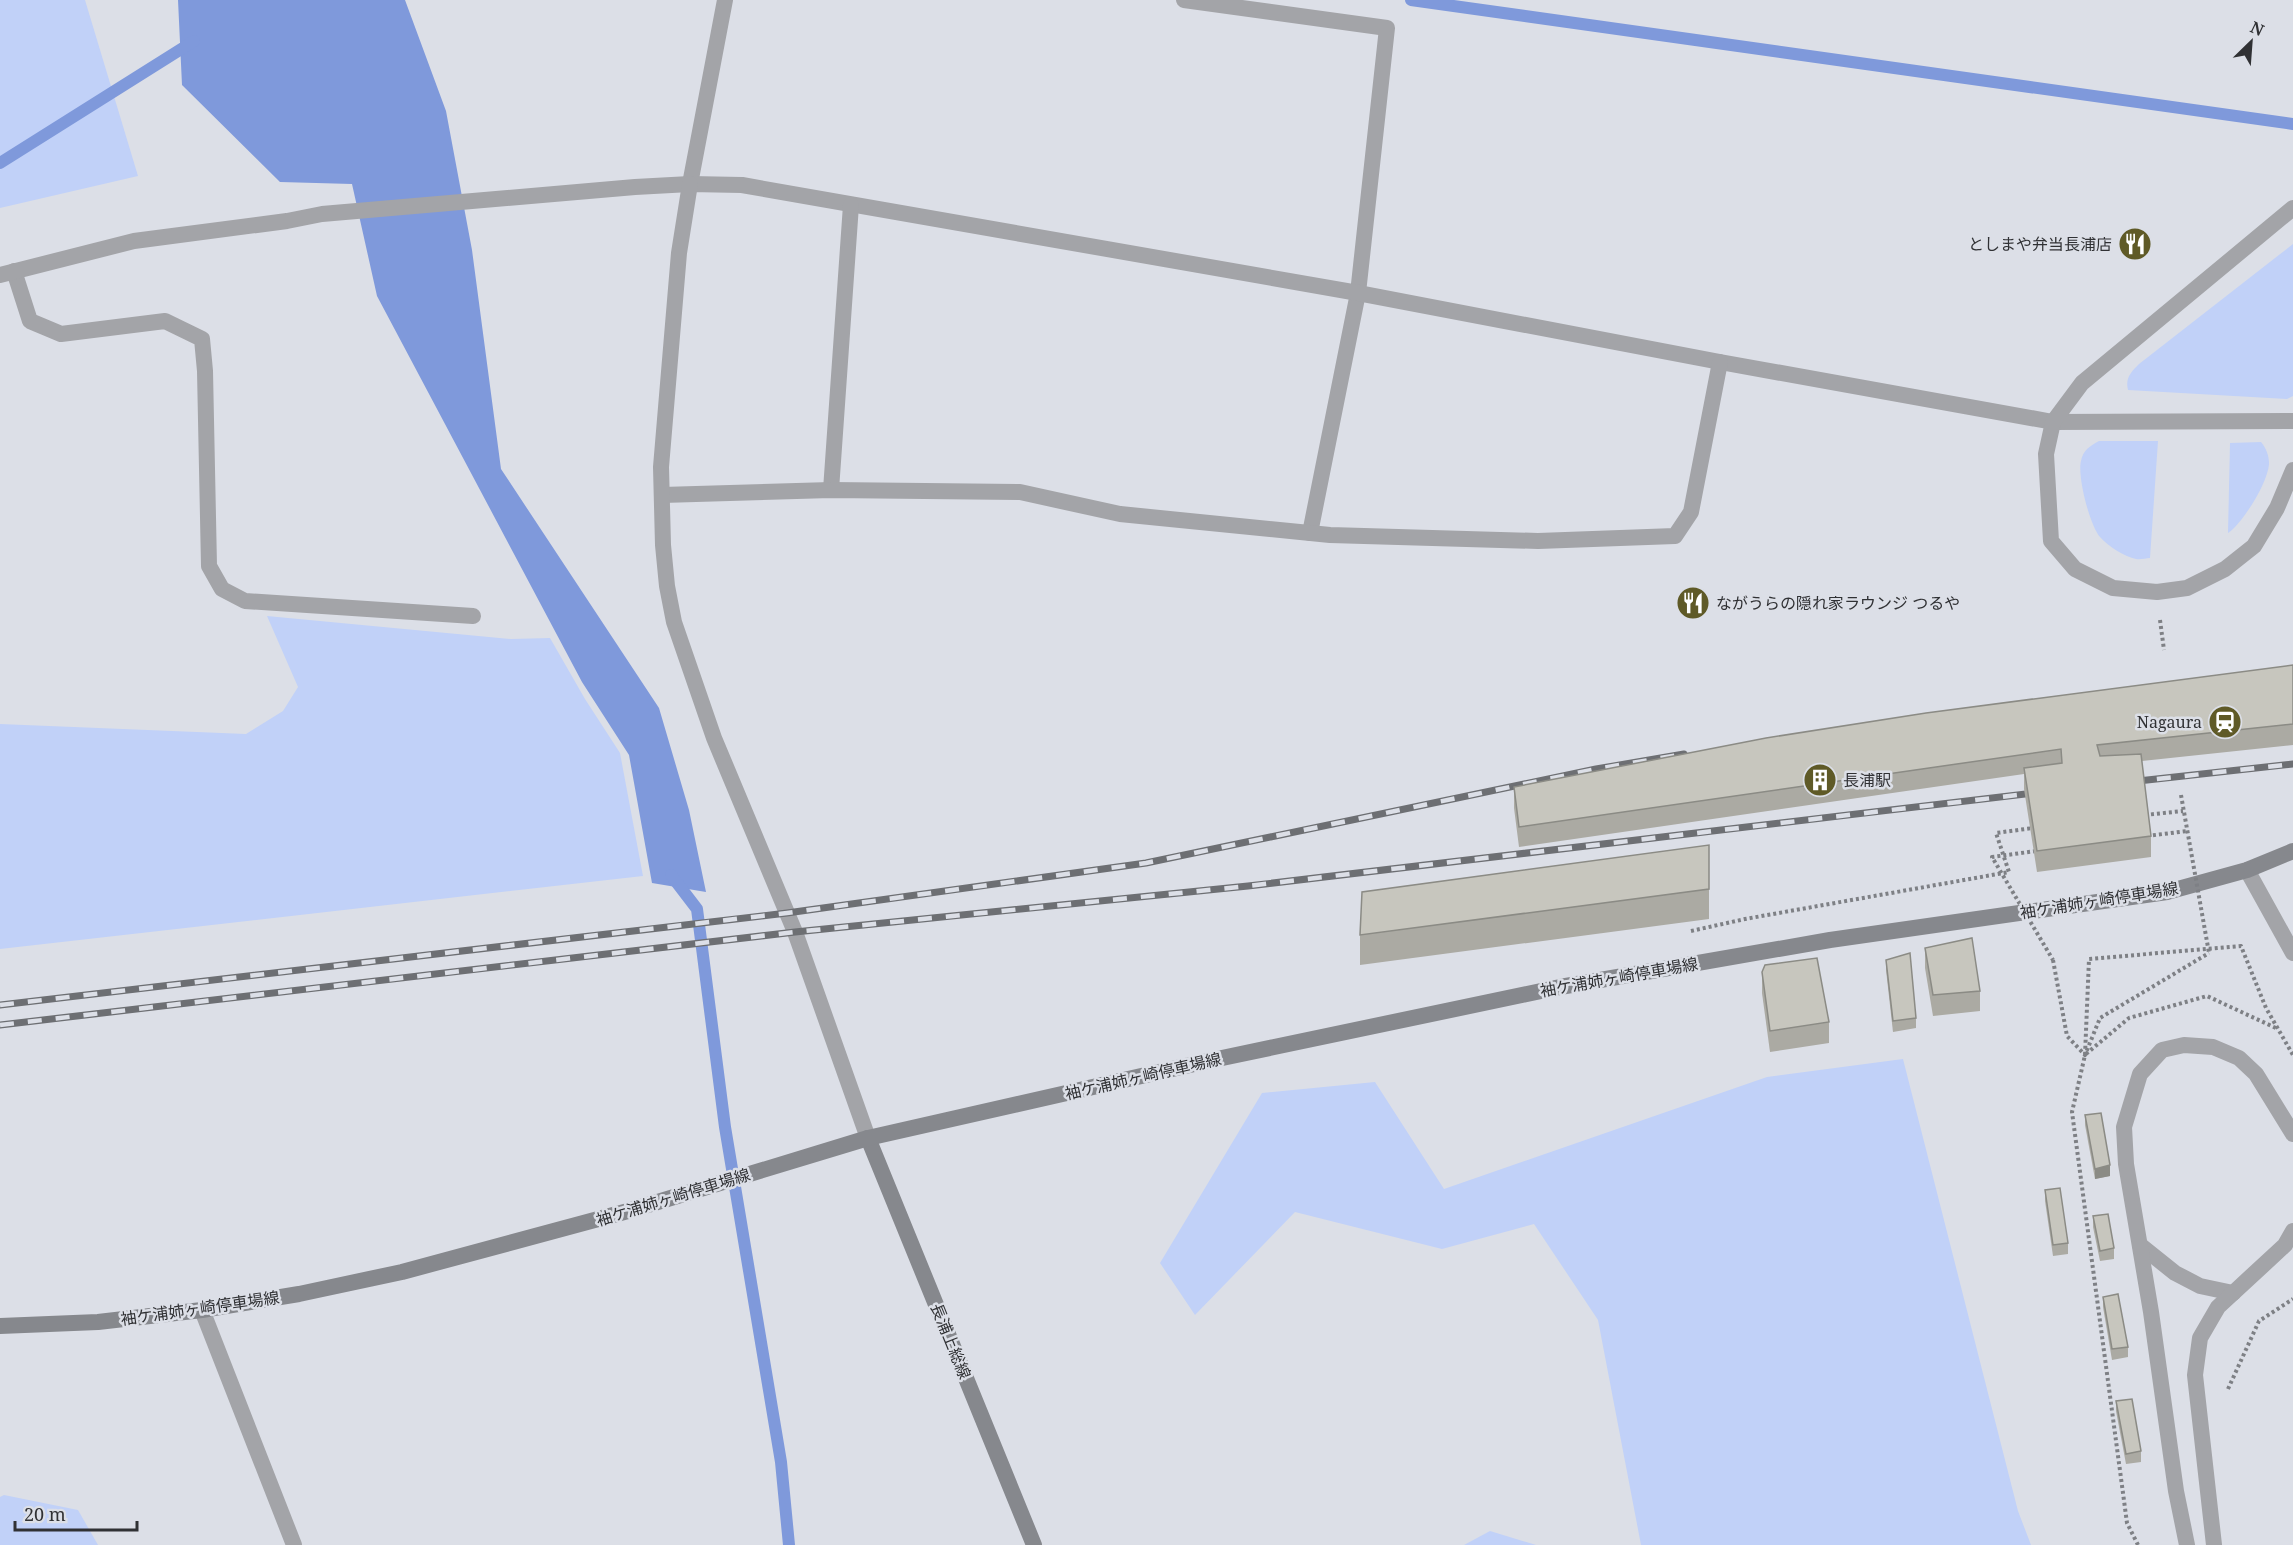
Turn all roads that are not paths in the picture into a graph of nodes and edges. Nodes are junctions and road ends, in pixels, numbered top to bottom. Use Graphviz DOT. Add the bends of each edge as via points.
graph roads {
  1 [pos="724,0"];
  2 [pos="1184,0"];
  3 [pos="690,184"];
  4 [pos="851,205"];
  5 [pos="2293,208"];
  6 [pos="7,273"];
  7 [pos="1358,293"];
  8 [pos="1720,362"];
  9 [pos="2293,420"];
  10 [pos="2053,422"];
  11 [pos="2293,470"];
  12 [pos="831,490"];
  13 [pos="662,495"];
  14 [pos="1310,533"];
  15 [pos="473,616"];
  16 [pos="2293,851"];
  17 [pos="2247,870"];
  18 [pos="2293,953"];
  19 [pos="2293,1134"];
  20 [pos="868,1137"];
  21 [pos="2293,1231"];
  22 [pos="2140,1245"];
  23 [pos="2233,1293"];
  24 [pos="202,1310"];
  25 [pos="0,1326"];
  26 [pos="294,1545"];
  27 [pos="1034,1545"];
  28 [pos="2187,1545"];
  29 [pos="2214,1545"];
  1 -- 3 [label="street"];
  2 -- 7 [label="street" via="1387,28"];
  3 -- 4 [label="street" via="742,185"];
  3 -- 6 [label="street" via="322,214 134,241"];
  3 -- 13 [label="street" via="679,253"];
  4 -- 7 [label="street"];
  4 -- 12 [label="street"];
  5 -- 10 [label="street" via="2082,383"];
  6 -- 15 [label="street" via="30,321 62,334 165,321 201,339 209,566 222,589 245,601"];
  7 -- 8 [label="street"];
  7 -- 14 [label="street"];
  8 -- 10 [label="street"];
  8 -- 14 [label="street" via="1691,512 1675,536 1538,541"];
  9 -- 10 [label="street"];
  10 -- 11 [label="street" via="2046,454 2052,541 2075,569 2113,588 2157,592 2187,588 2225,569 2254,546 2277,508"];
  12 -- 13 [label="street"];
  12 -- 14 [label="street" via="1020,492 1120,514"];
  13 -- 20 [label="street" via="663,545 674,622 714,738 795,932"];
  16 -- 17 [label="main road, 袖ケ浦姉ヶ崎停車場線"];
  17 -- 18 [label="street"];
  17 -- 20 [label="main road, 袖ケ浦姉ヶ崎停車場線" via="2167,892 1830,940 1560,987"];
  19 -- 22 [label="street" via="2256,1074 2239,1058 2213,1047 2184,1045 2162,1050 2140,1074 2124,1127"];
  20 -- 24 [label="main road, 袖ケ浦姉ヶ崎停車場線" via="628,1211 402,1272"];
  20 -- 27 [label="main road, 長浦上総線"];
  21 -- 23 [label="street" via="2285,1245"];
  22 -- 23 [label="street" via="2175,1273 2200,1286"];
  22 -- 28 [label="street"];
  23 -- 29 [label="street" via="2218,1307 2200,1338 2195,1375"];
  24 -- 25 [label="main road, 袖ケ浦姉ヶ崎停車場線" via="98,1322"];
  24 -- 26 [label="street"];
}
